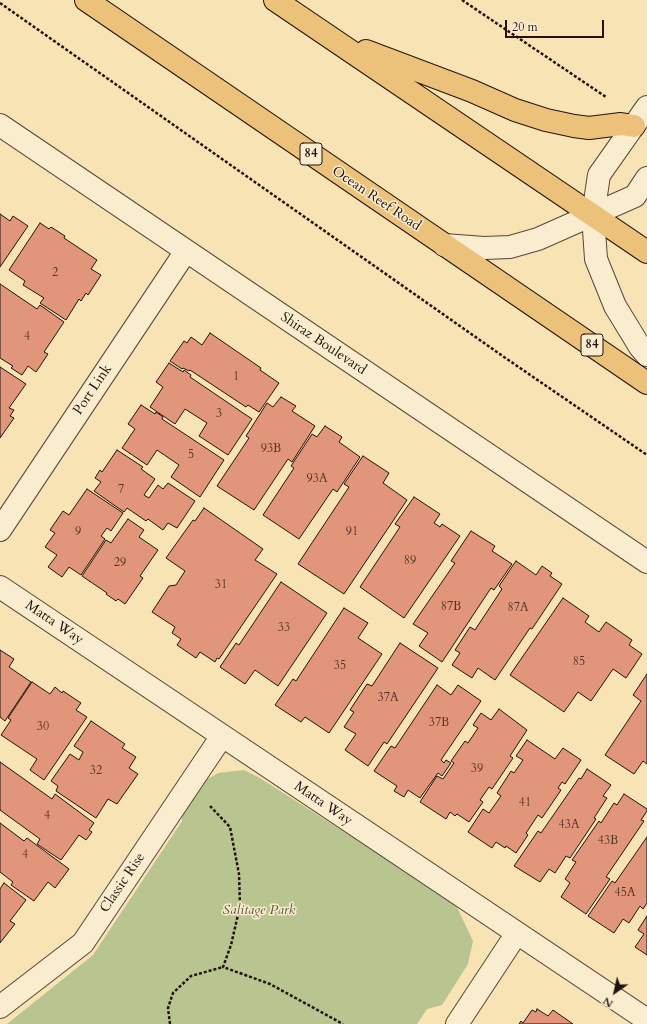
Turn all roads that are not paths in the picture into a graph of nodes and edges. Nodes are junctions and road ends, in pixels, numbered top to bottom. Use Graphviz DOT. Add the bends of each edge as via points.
graph roads {
  1 [pos="86,0"];
  2 [pos="275,0"];
  3 [pos="333,39"];
  4 [pos="647,107"];
  5 [pos="0,125"];
  6 [pos="634,126"];
  7 [pos="647,178"];
  8 [pos="593,216"];
  9 [pos="444,245"];
  10 [pos="186,251"];
  11 [pos="647,252"];
  12 [pos="647,355"];
  13 [pos="647,383"];
  14 [pos="0,530"];
  15 [pos="647,562"];
  16 [pos="0,587"];
  17 [pos="222,736"];
  18 [pos="517,933"];
  19 [pos="0,1007"];
  20 [pos="647,1020"];
  21 [pos="457,1024"];
  1 -- 9 [label="main road, Ocean Reef Road / 84"];
  2 -- 3 [label="main road"];
  3 -- 6 [label="main road" via="546,120 588,128 621,124"];
  3 -- 8 [label="main road"];
  4 -- 6 [label="street"];
  5 -- 10 [label="street, Shiraz Boulevard"];
  6 -- 8 [label="street" via="599,175"];
  7 -- 8 [label="street" via="635,196"];
  8 -- 9 [label="street" via="538,239 510,247"];
  8 -- 11 [label="main road"];
  8 -- 12 [label="street" via="596,259 615,306"];
  9 -- 13 [label="main road, Ocean Reef Road / 84"];
  10 -- 14 [label="street, Port Link"];
  10 -- 15 [label="street, Shiraz Boulevard"];
  16 -- 17 [label="street, Matta Way"];
  17 -- 18 [label="street, Matta Way"];
  17 -- 19 [label="street, Classic Rise" via="83,943"];
  18 -- 20 [label="street, Matta Way"];
  18 -- 21 [label="street"];
}
